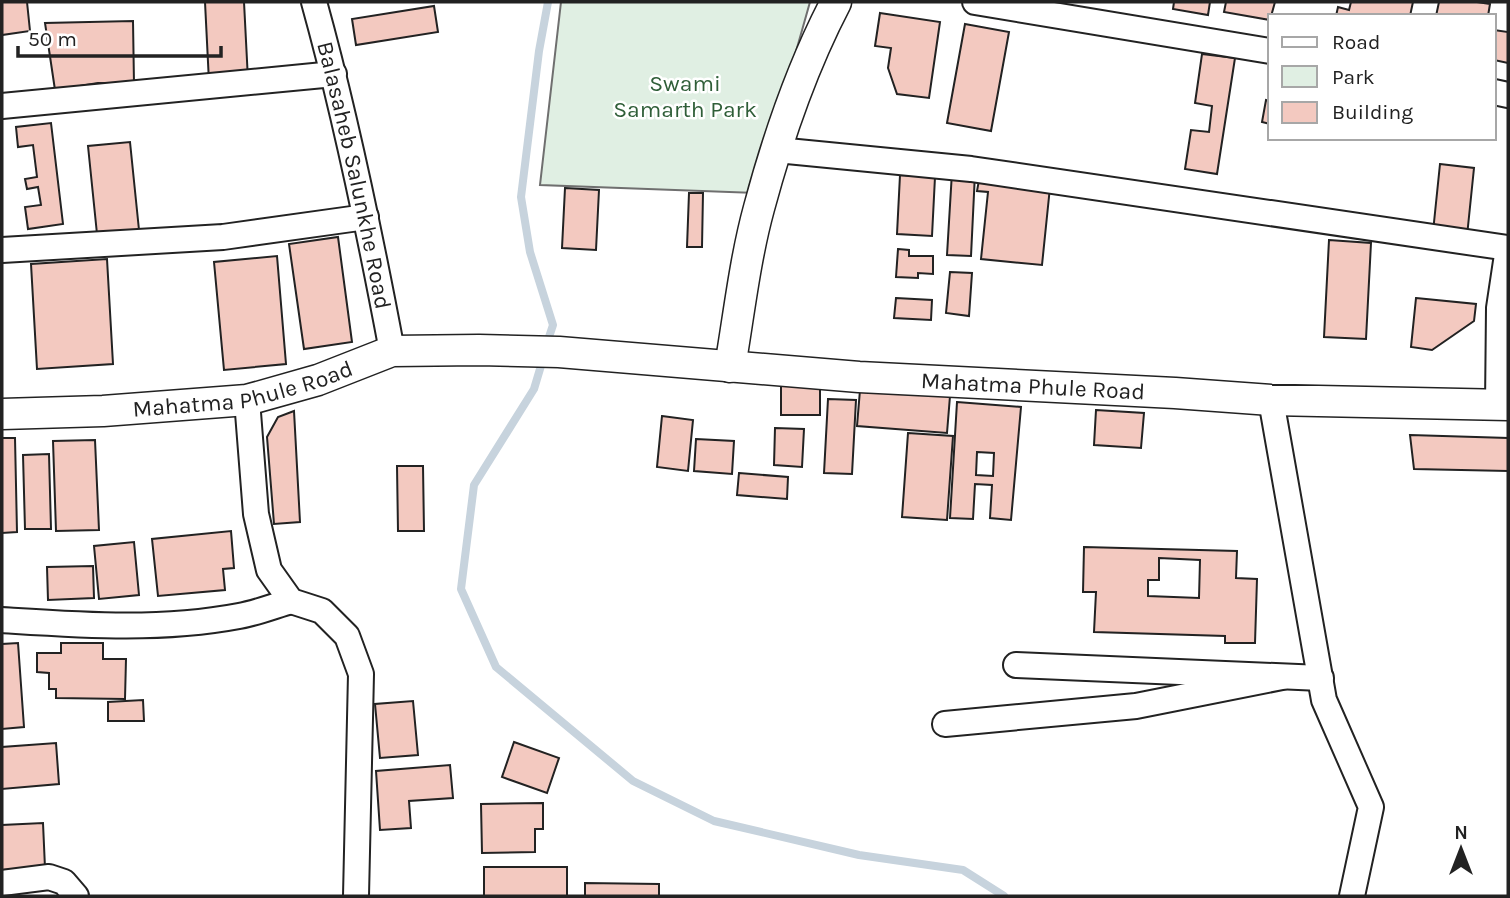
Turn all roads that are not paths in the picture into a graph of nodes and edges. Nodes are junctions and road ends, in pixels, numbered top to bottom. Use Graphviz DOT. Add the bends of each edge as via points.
graph roads {
  1 [pos="314,2"];
  2 [pos="836,2"];
  3 [pos="975,2"];
  4 [pos="1268,51"];
  5 [pos="334,74"];
  6 [pos="2,106"];
  7 [pos="777,150"];
  8 [pos="366,217"];
  9 [pos="1508,248"];
  10 [pos="2,250"];
  11 [pos="392,351"];
  12 [pos="730,367"];
  13 [pos="247,400"];
  14 [pos="1271,400"];
  15 [pos="1503,405"];
  16 [pos="2,414"];
  17 [pos="291,601"];
  18 [pos="2,620"];
  19 [pos="1016,665"];
  20 [pos="1282,677"];
  21 [pos="1321,678"];
  22 [pos="945,724"];
  23 [pos="2,883"];
  24 [pos="76,896"];
  25 [pos="356,896"];
  26 [pos="1352,896"];
  1 -- 5 [label="street, Balasaheb Salunkhe Road"];
  2 -- 7 [label="street" via="789,107"];
  3 -- 4 [label="street"];
  5 -- 6 [label="street"];
  5 -- 8 [label="street, Balasaheb Salunkhe Road"];
  7 -- 9 [label="street" via="971,169"];
  7 -- 12 [label="street" via="759,209"];
  8 -- 10 [label="street" via="223,237"];
  8 -- 11 [label="street, Balasaheb Salunkhe Road"];
  9 -- 15 [label="street" via="1499,308"];
  11 -- 12 [label="street, Mahatma Phule Road" via="559,352"];
  11 -- 13 [label="street, Mahatma Phule Road" via="318,380"];
  12 -- 14 [label="street, Mahatma Phule Road"];
  13 -- 16 [label="street, Mahatma Phule Road"];
  13 -- 17 [label="street" via="256,514 269,570"];
  14 -- 15 [label="street, Mahatma Phule Road"];
  14 -- 21 [label="street"];
  17 -- 18 [label="street" via="241,616 174,625"];
  17 -- 25 [label="street" via="322,611 348,636 361,674"];
  19 -- 20 [label="street"];
  20 -- 21 [label="street"];
  20 -- 22 [label="street" via="1136,706"];
  21 -- 26 [label="street" via="1324,700 1371,807"];
  23 -- 24 [label="street" via="49,877 64,882"];
}
